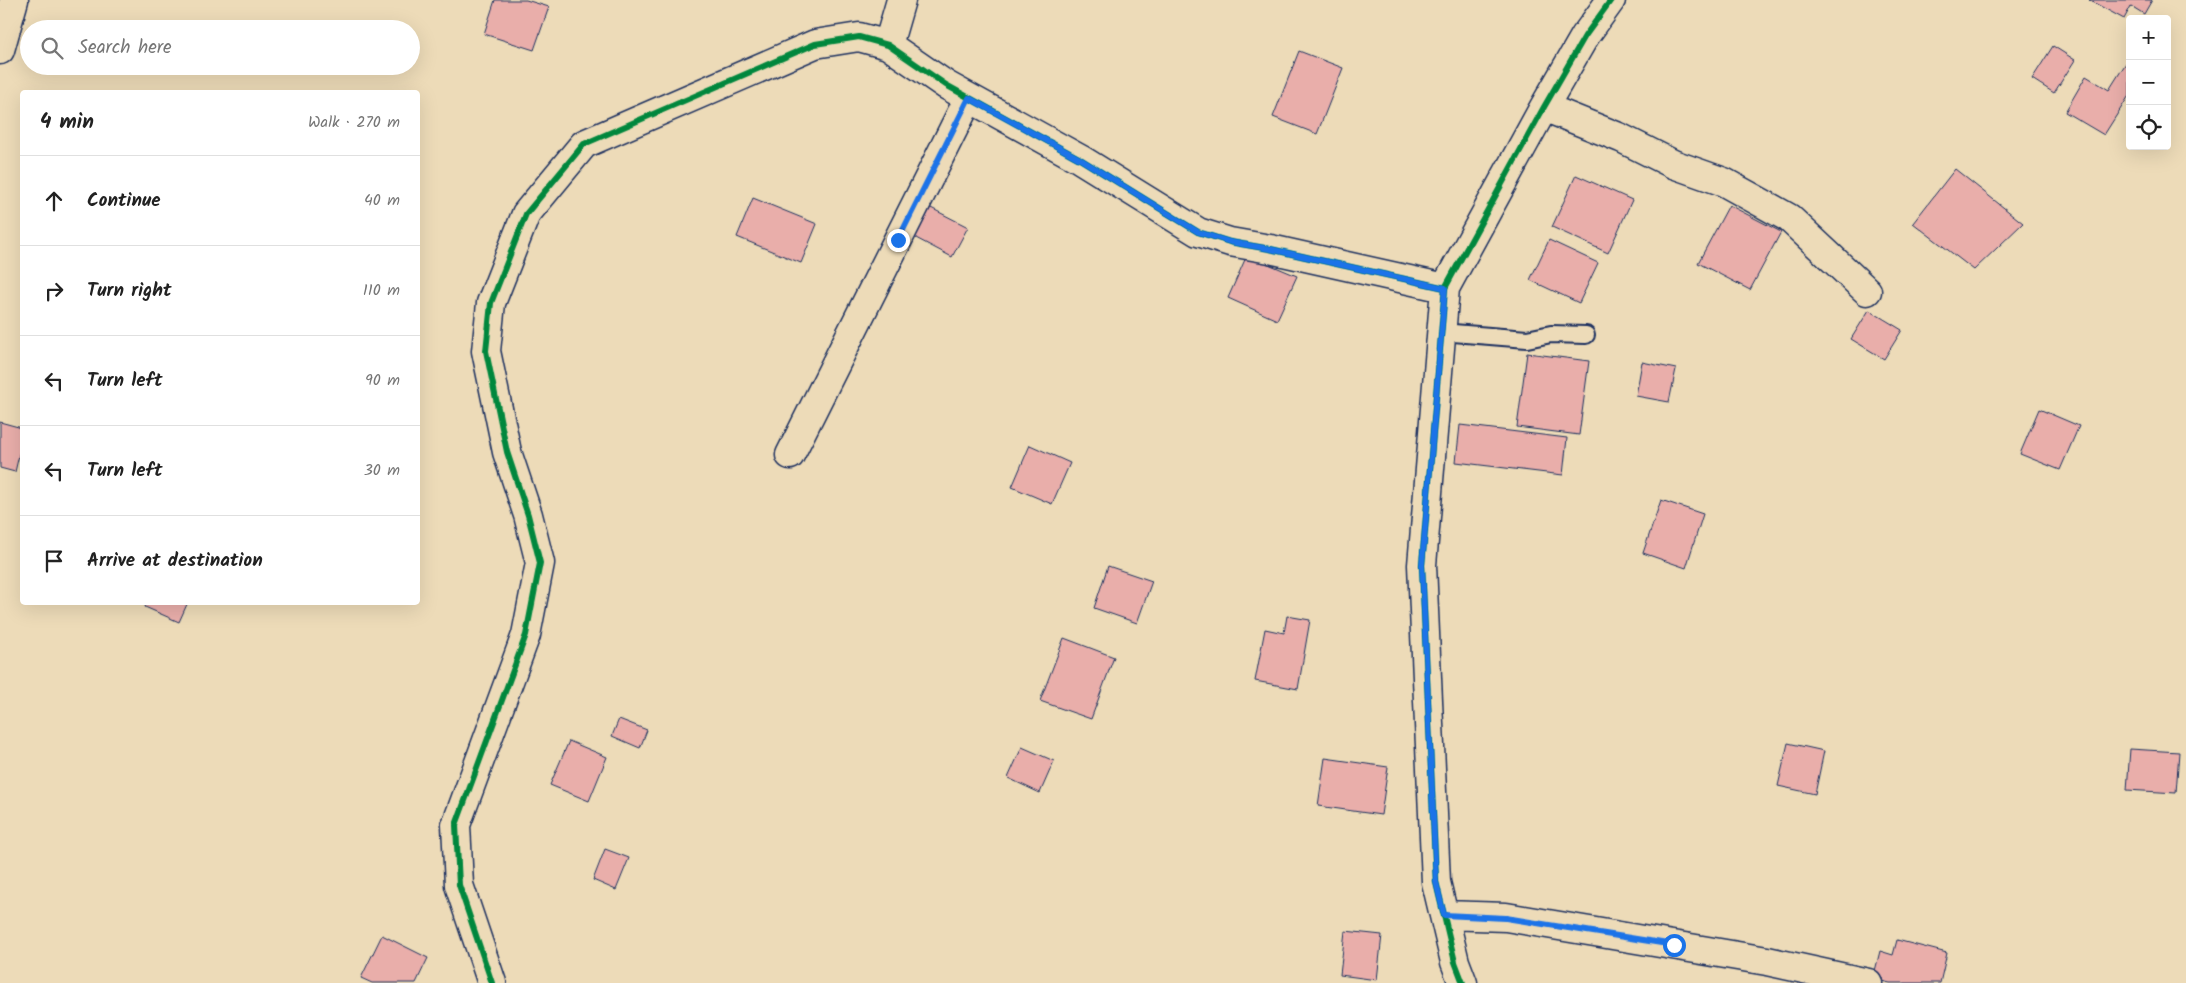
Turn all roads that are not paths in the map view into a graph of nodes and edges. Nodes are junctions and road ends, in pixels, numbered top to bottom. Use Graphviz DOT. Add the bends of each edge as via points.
graph roads {
  1 [pos="14,0"];
  2 [pos="901,0"];
  3 [pos="1612,0"];
  4 [pos="888,45"];
  5 [pos="0,50"];
  6 [pos="969,98"];
  7 [pos="1544,107"];
  8 [pos="1445,288"];
  9 [pos="1867,291"];
  10 [pos="1441,332"];
  11 [pos="1586,335"];
  12 [pos="790,455"];
  13 [pos="1444,915"];
  14 [pos="492,983"];
  15 [pos="1463,983"];
  16 [pos="1868,983"];
  1 -- 5 [label="street"];
  2 -- 4 [label="street"];
  3 -- 7 [label="street" via="1585,36"];
  4 -- 6 [label="street"];
  4 -- 14 [label="street" via="859,37 815,44 584,144 526,214 491,303 486,350 507,452 540,563 526,635 456,825 459,885"];
  6 -- 8 [label="street" via="1080,159 1198,232 1230,242"];
  6 -- 12 [label="street"];
  7 -- 8 [label="street"];
  7 -- 9 [label="street" via="1673,164 1724,182 1789,218"];
  8 -- 10 [label="street"];
  10 -- 11 [label="lane" via="1527,339 1550,334"];
  10 -- 13 [label="street" via="1422,565 1436,882"];
  13 -- 15 [label="street"];
  13 -- 16 [label="street" via="1506,918 1767,961"];
}
